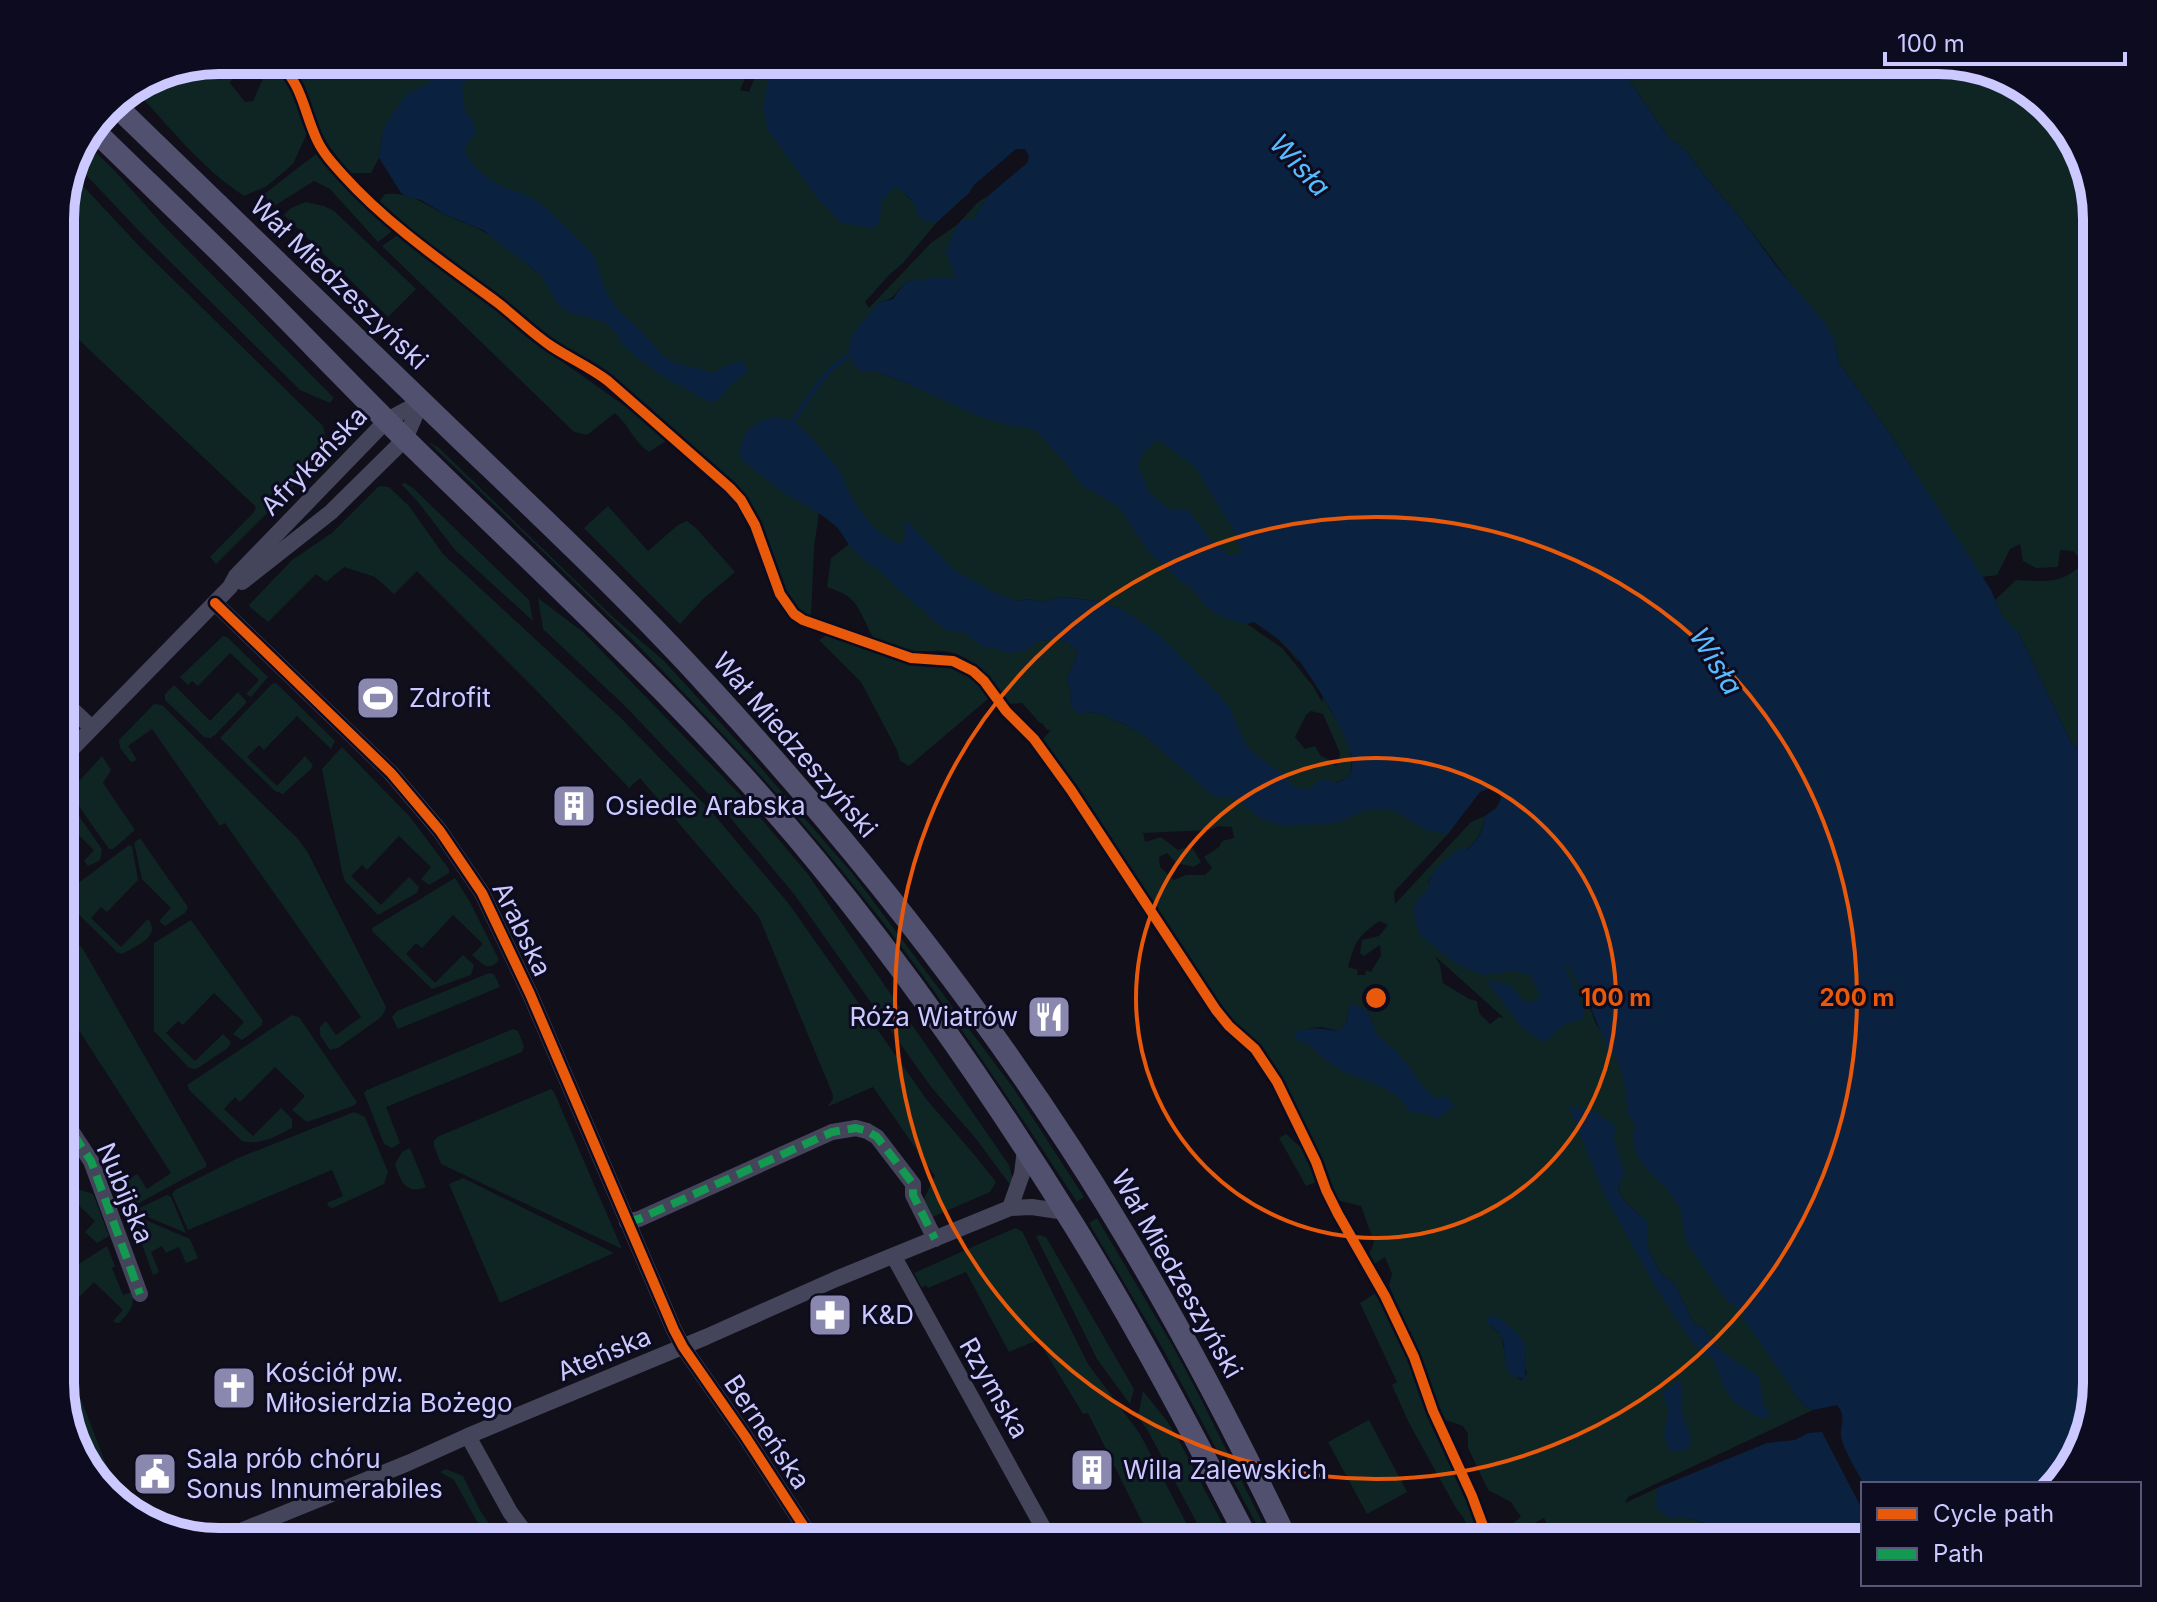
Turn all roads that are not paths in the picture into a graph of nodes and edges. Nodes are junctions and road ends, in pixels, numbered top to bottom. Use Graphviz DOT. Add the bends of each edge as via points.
graph roads {
  1 [pos="122,112"];
  2 [pos="101,136"];
  3 [pos="421,402"];
  4 [pos="387,420"];
  5 [pos="405,439"];
  6 [pos="230,587"];
  7 [pos="215,603"];
  8 [pos="74,711"];
  9 [pos="92,728"];
  10 [pos="74,747"];
  11 [pos="74,1135"];
  12 [pos="1025,1149"];
  13 [pos="1010,1208"];
  14 [pos="1065,1212"];
  15 [pos="627,1222"];
  16 [pos="935,1239"];
  17 [pos="894,1257"];
  18 [pos="140,1294"];
  19 [pos="683,1347"];
  20 [pos="468,1436"];
  21 [pos="251,1528"];
  22 [pos="522,1528"];
  23 [pos="805,1528"];
  24 [pos="1043,1528"];
  25 [pos="1241,1528"];
  26 [pos="1281,1528"];
  1 -- 3 [label="main road, Wał Miedzeszyński"];
  2 -- 4 [label="main road"];
  3 -- 4 [label="street, Afrykańska"];
  3 -- 5 [label="street, Afrykańska"];
  3 -- 26 [label="main road, Wał Miedzeszyński" via="709,686 929,950 1100,1195 1187,1342"];
  4 -- 5 [label="main road"];
  4 -- 6 [label="street, Afrykańska"];
  5 -- 6 [label="street, Afrykańska" via="331,512"];
  5 -- 12 [label="main road" via="656,684 786,824 925,1002"];
  6 -- 7 [label="street, Afrykańska"];
  7 -- 9 [label="street, Afrykańska"];
  7 -- 15 [label="street, Arabska" via="398,781 482,893"];
  8 -- 9 [label="street"];
  9 -- 10 [label="street, Afrykańska"];
  11 -- 18 [label="street, Nubijska" via="91,1161"];
  12 -- 13 [label="street"];
  12 -- 14 [label="main road"];
  13 -- 14 [label="street, Ateńska"];
  13 -- 16 [label="street, Ateńska"];
  14 -- 25 [label="main road" via="1130,1320"];
  15 -- 16 [label="street" via="832,1132 856,1128 887,1147 913,1184 913,1195"];
  15 -- 19 [label="street, Arabska"];
  16 -- 17 [label="street, Ateńska"];
  17 -- 19 [label="street, Ateńska"];
  17 -- 24 [label="street, Rzymska"];
  19 -- 20 [label="street, Ateńska"];
  19 -- 23 [label="street, Berneńska"];
  20 -- 21 [label="street, Ateńska"];
  20 -- 22 [label="street"];
}
